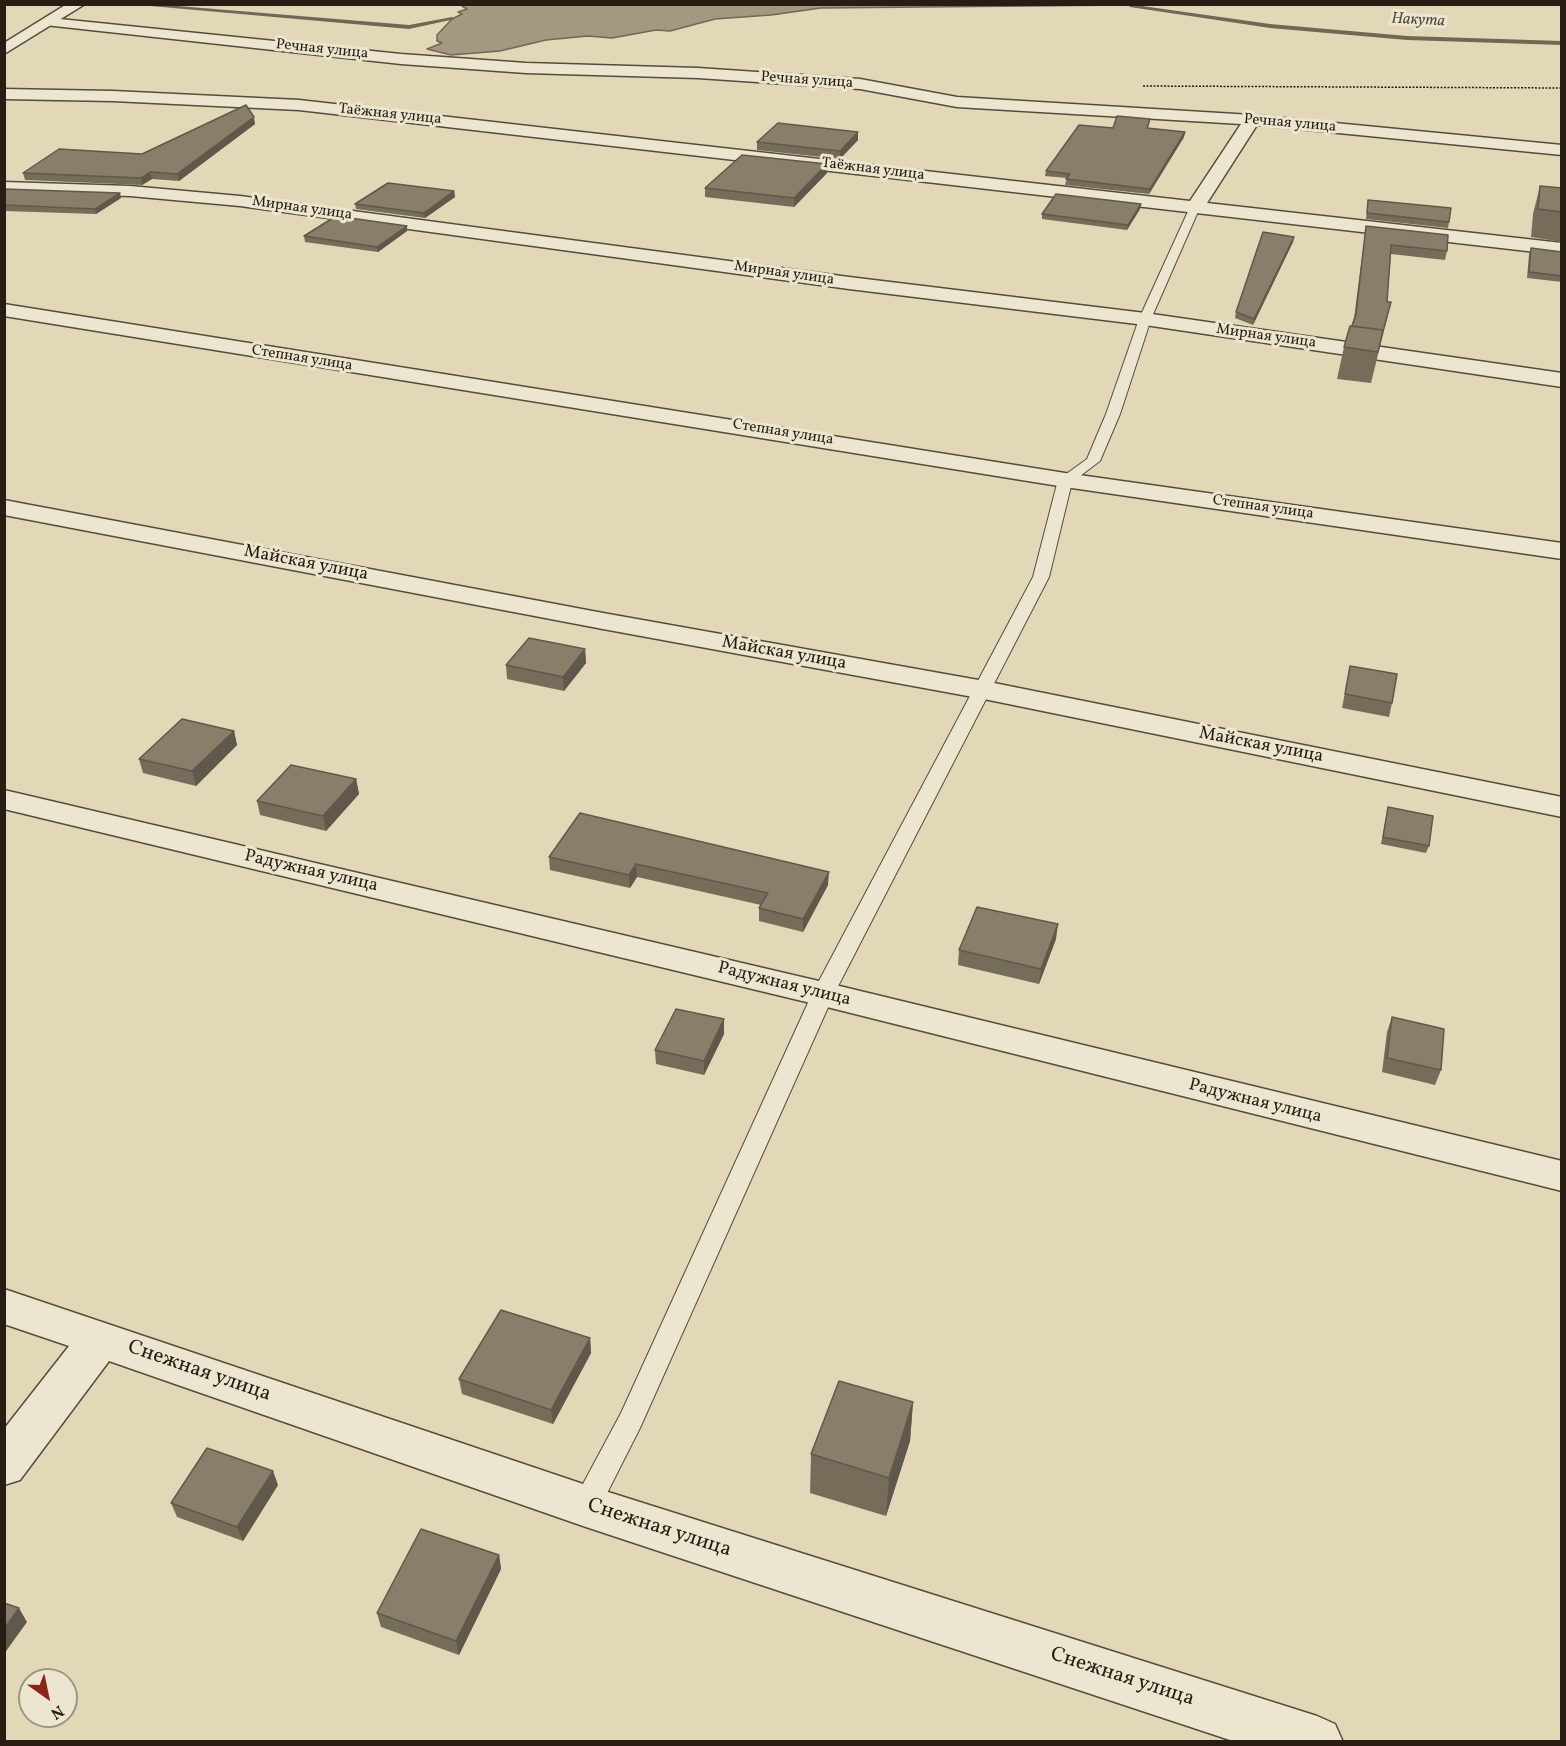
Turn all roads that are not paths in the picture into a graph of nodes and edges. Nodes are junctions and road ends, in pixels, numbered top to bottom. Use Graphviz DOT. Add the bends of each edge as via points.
graph roads {
  1 [pos="78,4"];
  2 [pos="50,22"];
  3 [pos="4,50"];
  4 [pos="4,94"];
  5 [pos="1252,120"];
  6 [pos="1562,150"];
  7 [pos="4,187"];
  8 [pos="1195,207"];
  9 [pos="1562,249"];
  10 [pos="4,310"];
  11 [pos="1145,319"];
  12 [pos="1562,380"];
  13 [pos="1065,480"];
  14 [pos="4,507"];
  15 [pos="1562,551"];
  16 [pos="984,690"];
  17 [pos="4,799"];
  18 [pos="1562,807"];
  19 [pos="824,994"];
  20 [pos="1562,1176"];
  21 [pos="4,1306"];
  22 [pos="101,1338"];
  23 [pos="4,1465"];
  24 [pos="586,1506"];
  25 [pos="1317,1742"];
  1 -- 2 [label="street"];
  2 -- 3 [label="street"];
  2 -- 5 [label="street, Речная улица" via="400,59 860,84 957,102"];
  4 -- 8 [label="street, Таёжная улица" via="299,105"];
  5 -- 6 [label="street, Речная улица"];
  5 -- 8 [label="street"];
  7 -- 11 [label="street, Мирная улица" via="130,191 240,201 849,284"];
  8 -- 9 [label="street, Таёжная улица"];
  8 -- 11 [label="lane"];
  10 -- 13 [label="street, Степная улица"];
  11 -- 12 [label="street, Мирная улица"];
  11 -- 13 [label="lane" via="1093,461"];
  13 -- 15 [label="street, Степная улица"];
  13 -- 16 [label="lane" via="1041,577"];
  14 -- 16 [label="street, Майская улица"];
  16 -- 18 [label="street, Майская улица"];
  16 -- 19 [label="lane"];
  17 -- 19 [label="street, Радужная улица"];
  19 -- 20 [label="street, Радужная улица"];
  19 -- 24 [label="lane" via="631,1420"];
  21 -- 22 [label="street, Снежная улица"];
  22 -- 23 [label="street"];
  22 -- 24 [label="street, Снежная улица"];
  24 -- 25 [label="street, Снежная улица"];
}
